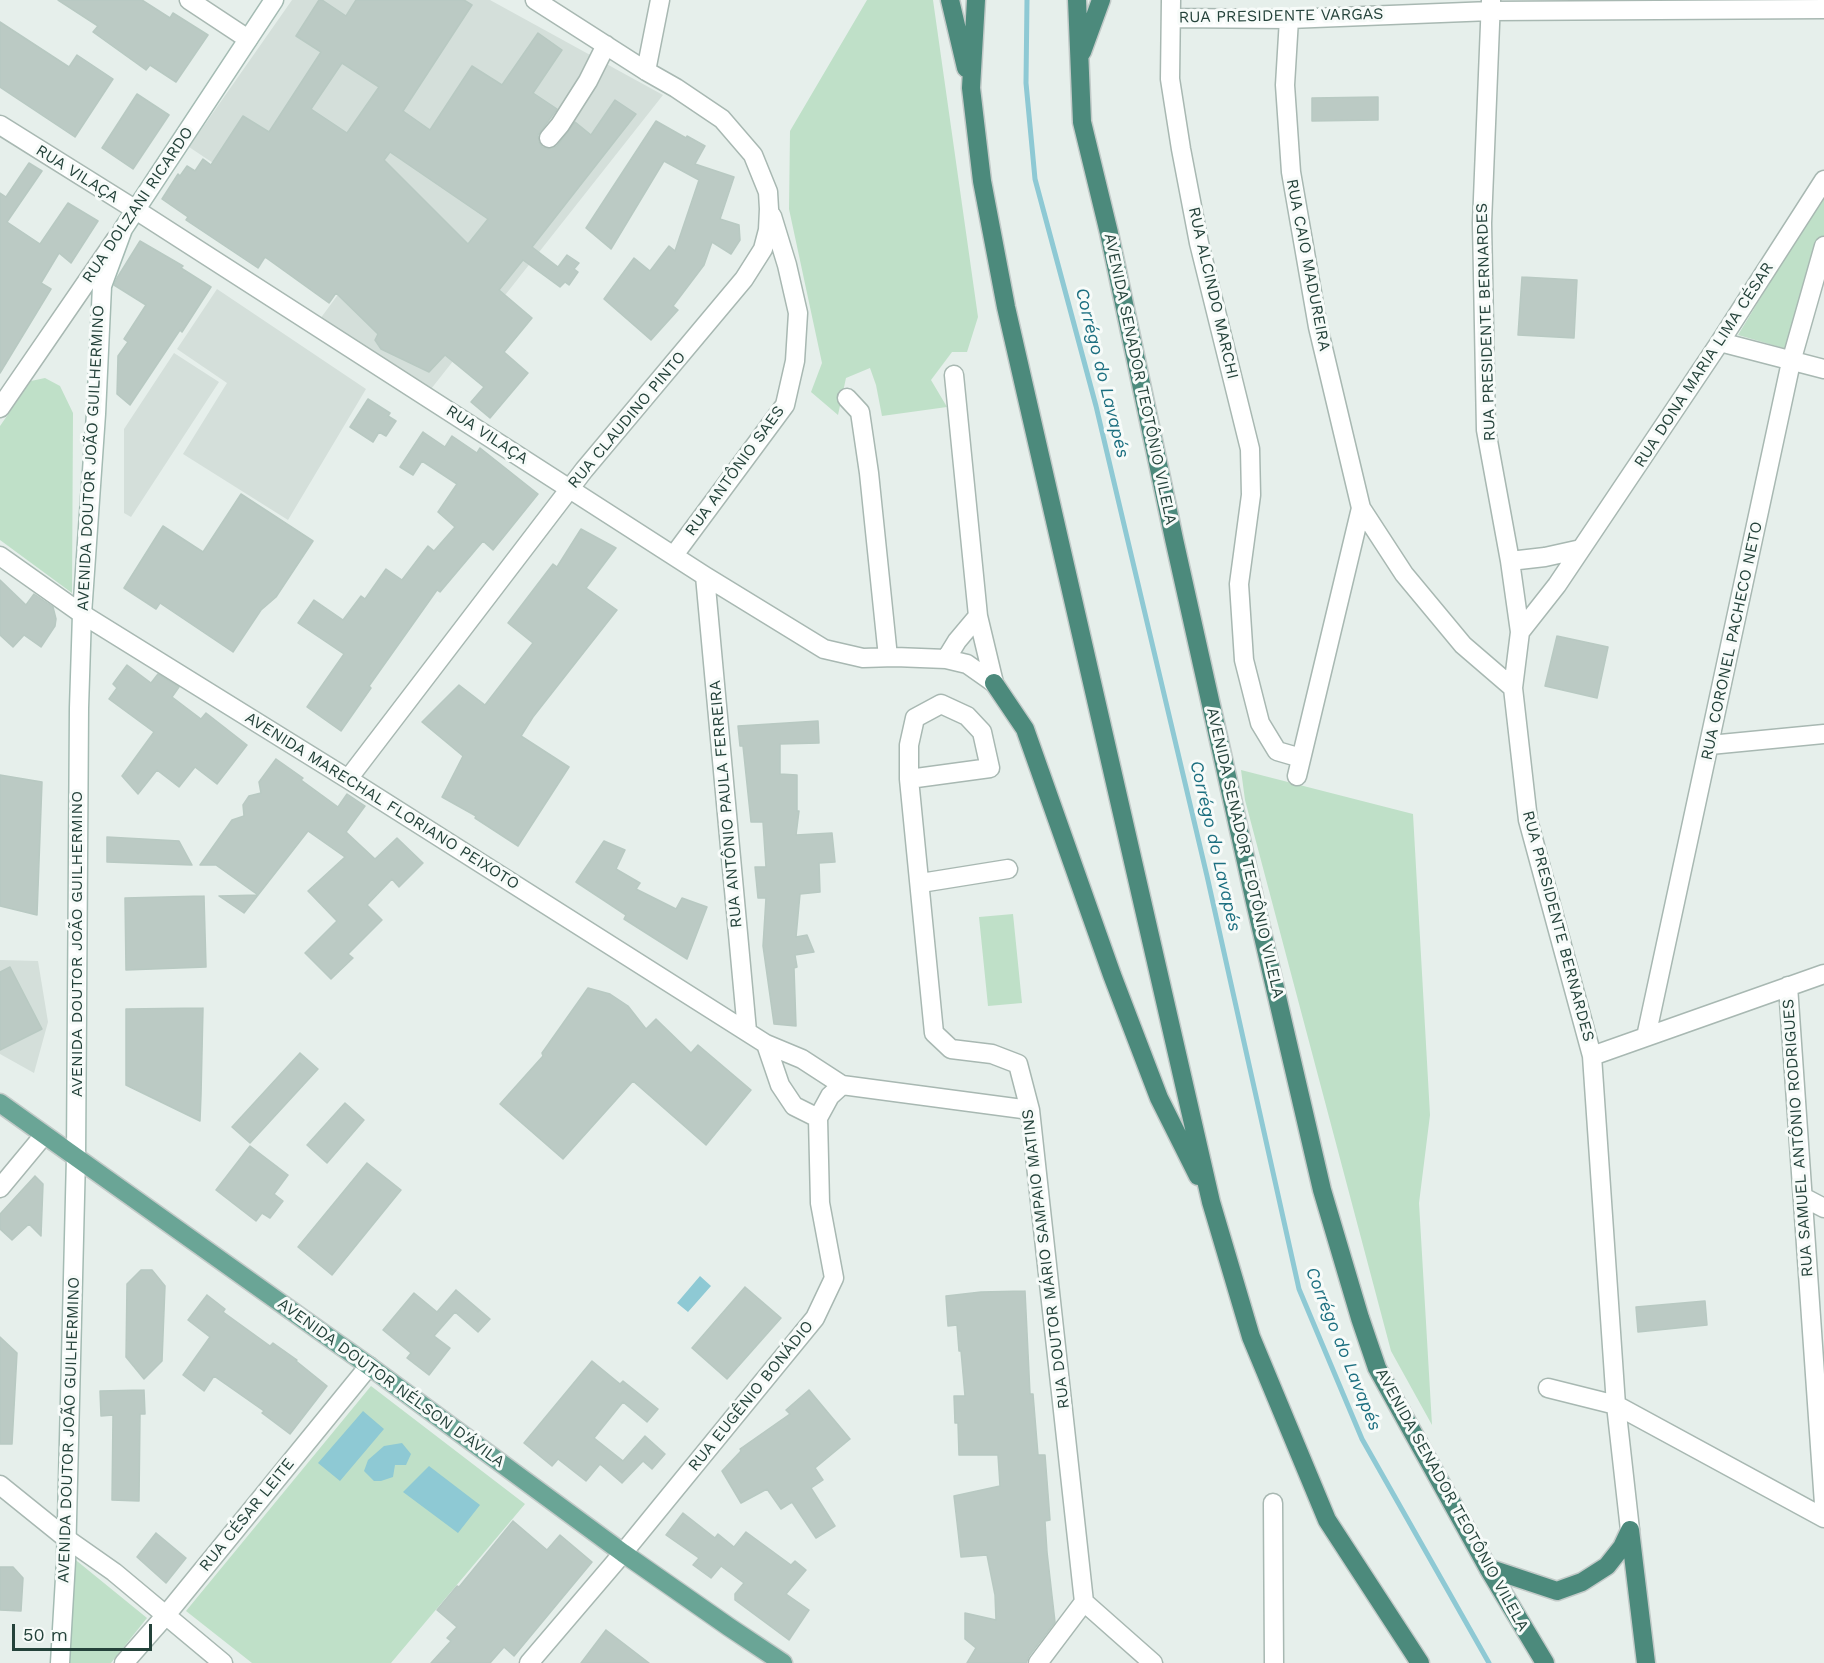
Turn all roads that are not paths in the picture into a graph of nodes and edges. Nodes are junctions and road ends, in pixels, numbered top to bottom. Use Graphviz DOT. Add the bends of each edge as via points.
graph roads {
  1 [pos="189,0"];
  2 [pos="274,0"];
  3 [pos="535,0"];
  4 [pos="660,0"];
  5 [pos="950,0"];
  6 [pos="976,0"];
  7 [pos="1077,0"];
  8 [pos="1101,0"];
  9 [pos="1491,5"];
  10 [pos="1692,5"];
  11 [pos="1171,9"];
  12 [pos="1824,9"];
  13 [pos="1289,19"];
  14 [pos="248,39"];
  15 [pos="606,45"];
  16 [pos="1079,62"];
  17 [pos="646,71"];
  18 [pos="971,88"];
  19 [pos="0,125"];
  20 [pos="549,138"];
  21 [pos="1824,180"];
  22 [pos="769,208"];
  23 [pos="136,210"];
  24 [pos="123,229"];
  25 [pos="1824,246"];
  26 [pos="1720,342"];
  27 [pos="1791,362"];
  28 [pos="1824,369"];
  29 [pos="954,375"];
  30 [pos="847,398"];
  31 [pos="0,408"];
  32 [pos="569,489"];
  33 [pos="1360,508"];
  34 [pos="1581,549"];
  35 [pos="674,555"];
  36 [pos="0,556"];
  37 [pos="1510,561"];
  38 [pos="705,576"];
  39 [pos="81,614"];
  40 [pos="978,616"];
  41 [pos="1520,632"];
  42 [pos="888,657"];
  43 [pos="946,659"];
  44 [pos="994,683"];
  45 [pos="1514,688"];
  46 [pos="1824,734"];
  47 [pos="1710,744"];
  48 [pos="1299,767"];
  49 [pos="348,779"];
  50 [pos="909,779"];
  51 [pos="1008,869"];
  52 [pos="921,883"];
  53 [pos="1824,974"];
  54 [pos="1788,987"];
  55 [pos="747,1031"];
  56 [pos="1646,1037"];
  57 [pos="766,1044"];
  58 [pos="1592,1056"];
  59 [pos="842,1085"];
  60 [pos="0,1103"];
  61 [pos="1030,1110"];
  62 [pos="818,1118"];
  63 [pos="44,1136"];
  64 [pos="76,1157"];
  65 [pos="0,1188"];
  66 [pos="1803,1197"];
  67 [pos="1211,1202"];
  68 [pos="1824,1208"];
  69 [pos="369,1366"];
  70 [pos="1548,1388"];
  71 [pos="1616,1405"];
  72 [pos="0,1485"];
  73 [pos="1273,1503"];
  74 [pos="1824,1504"];
  75 [pos="1824,1518"];
  76 [pos="1630,1530"];
  77 [pos="67,1539"];
  78 [pos="623,1552"];
  79 [pos="1488,1568"];
  80 [pos="1084,1602"];
  81 [pos="166,1615"];
  82 [pos="60,1663"];
  83 [pos="124,1663"];
  84 [pos="223,1663"];
  85 [pos="529,1663"];
  86 [pos="783,1663"];
  87 [pos="1038,1663"];
  88 [pos="1154,1663"];
  89 [pos="1274,1663"];
  90 [pos="1420,1663"];
  91 [pos="1545,1663"];
  92 [pos="1646,1663"];
  1 -- 14 [label="street"];
  2 -- 14 [label="street, RUA DOLZANI RICARDO"];
  3 -- 15 [label="street"];
  4 -- 17 [label="street"];
  5 -- 18 [label="highway"];
  6 -- 18 [label="highway"];
  7 -- 16 [label="highway, AVENIDA SENADOR TEOTÔNIO VILELA"];
  8 -- 16 [label="highway"];
  9 -- 10 [label="street, RUA PRESIDENTE VARGAS"];
  9 -- 13 [label="street, RUA PRESIDENTE VARGAS"];
  9 -- 37 [label="street, RUA PRESIDENTE BERNARDES" via="1482,223 1486,430"];
  10 -- 12 [label="street, RUA PRESIDENTE VARGAS"];
  11 -- 13 [label="street, RUA PRESIDENTE VARGAS"];
  11 -- 48 [label="street, RUA ALCINDO MARCHI" via="1170,79 1181,149 1199,243 1250,449 1251,495 1239,584 1244,660 1260,723 1277,751"];
  13 -- 33 [label="street, RUA CAIO MADUREIRA" via="1285,86 1291,172 1318,327"];
  14 -- 23 [label="street, RUA DOLZANI RICARDO"];
  15 -- 17 [label="street"];
  15 -- 20 [label="street" via="588,81"];
  16 -- 79 [label="highway, AVENIDA SENADOR TEOTÔNIO VILELA" via="1082,122 1323,1190 1377,1368"];
  17 -- 22 [label="street, RUA CLAUDINO PINTO" via="722,119 753,155 768,192"];
  18 -- 67 [label="highway" via="982,180 1006,307"];
  19 -- 23 [label="street, RUA VILAÇA"];
  21 -- 26 [label="street, RUA DONA MARIA LIMA CÉSAR"];
  22 -- 32 [label="street, RUA CLAUDINO PINTO" via="763,249 744,279"];
  22 -- 35 [label="street, RUA ANTÔNIO SAES" via="798,313 795,362 785,405"];
  23 -- 24 [label="street, RUA DOLZANI RICARDO"];
  23 -- 32 [label="street, RUA VILAÇA"];
  24 -- 31 [label="street, RUA DOLZANI RICARDO"];
  24 -- 39 [label="street, AVENIDA DOUTOR JOÃO GUILHERMINO" via="102,286"];
  25 -- 27 [label="street, RUA CORONEL PACHECO NETO"];
  26 -- 27 [label="street"];
  26 -- 34 [label="street, RUA DONA MARIA LIMA CÉSAR"];
  27 -- 28 [label="street"];
  27 -- 47 [label="street, RUA CORONEL PACHECO NETO"];
  29 -- 40 [label="street"];
  30 -- 42 [label="street" via="860,412"];
  32 -- 35 [label="street, RUA VILAÇA"];
  32 -- 49 [label="street, RUA CLAUDINO PINTO"];
  33 -- 45 [label="street, RUA CAIO MADUREIRA" via="1404,574 1463,645"];
  33 -- 48 [label="street, RUA CAIO MADUREIRA"];
  34 -- 37 [label="street"];
  34 -- 41 [label="street, RUA DONA MARIA LIMA CÉSAR"];
  35 -- 38 [label="street, RUA VILAÇA"];
  36 -- 39 [label="street, AVENIDA MARECHAL FLORIANO PEIXOTO"];
  37 -- 41 [label="street, RUA PRESIDENTE BERNARDES"];
  38 -- 42 [label="street, RUA VILAÇA" via="824,649 863,658"];
  38 -- 55 [label="street, RUA ANTÔNIO PAULA FERREIRA"];
  39 -- 49 [label="street, AVENIDA MARECHAL FLORIANO PEIXOTO"];
  39 -- 64 [label="street, AVENIDA DOUTOR JOÃO GUILHERMINO"];
  40 -- 43 [label="street"];
  40 -- 44 [label="street"];
  41 -- 45 [label="street, RUA PRESIDENTE BERNARDES"];
  42 -- 43 [label="street, RUA VILAÇA"];
  43 -- 44 [label="street, RUA VILAÇA" via="967,664"];
  44 -- 67 [label="highway" via="1025,729 1160,1098"];
  45 -- 58 [label="street, RUA PRESIDENTE BERNARDES" via="1528,820"];
  46 -- 47 [label="street"];
  47 -- 56 [label="street, RUA CORONEL PACHECO NETO"];
  49 -- 55 [label="street, AVENIDA MARECHAL FLORIANO PEIXOTO"];
  50 -- 50 [label="street, RUA DOUTOR MÁRIO SAMPAIO MATINS" via="909,745 915,718 941,704 967,716 982,732 990,768"];
  50 -- 52 [label="street, RUA DOUTOR MÁRIO SAMPAIO MATINS"];
  51 -- 52 [label="street"];
  52 -- 61 [label="street, RUA DOUTOR MÁRIO SAMPAIO MATINS" via="934,1033 951,1049 992,1054 1018,1064"];
  53 -- 54 [label="street"];
  54 -- 56 [label="street"];
  54 -- 66 [label="street, RUA SAMUEL ANTÔNIO RODRIGUES"];
  55 -- 57 [label="street, AVENIDA MARECHAL FLORIANO PEIXOTO"];
  56 -- 58 [label="street"];
  57 -- 59 [label="street, AVENIDA MARECHAL FLORIANO PEIXOTO" via="802,1059"];
  57 -- 62 [label="street" via="780,1085 794,1106"];
  58 -- 71 [label="street, RUA PRESIDENTE BERNARDES"];
  59 -- 61 [label="street, AVENIDA MARECHAL FLORIANO PEIXOTO"];
  59 -- 62 [label="street" via="830,1096"];
  60 -- 63 [label="main road, AVENIDA DOUTOR NÉLSON D'ÁVILA"];
  61 -- 80 [label="street, RUA DOUTOR MÁRIO SAMPAIO MATINS"];
  62 -- 78 [label="street, RUA EUGÊNIO BONÁDIO" via="820,1203 834,1278 815,1318"];
  63 -- 64 [label="main road, AVENIDA DOUTOR NÉLSON D'ÁVILA"];
  63 -- 65 [label="street"];
  64 -- 69 [label="main road, AVENIDA DOUTOR NÉLSON D'ÁVILA"];
  64 -- 77 [label="street, AVENIDA DOUTOR JOÃO GUILHERMINO"];
  66 -- 68 [label="street"];
  66 -- 74 [label="street, RUA SAMUEL ANTÔNIO RODRIGUES"];
  67 -- 90 [label="highway" via="1251,1337 1327,1520"];
  69 -- 78 [label="main road, AVENIDA DOUTOR NÉLSON D'ÁVILA"];
  69 -- 81 [label="street, RUA CÉSAR LEITE"];
  70 -- 71 [label="street"];
  71 -- 75 [label="street"];
  71 -- 76 [label="street, RUA PRESIDENTE BERNARDES"];
  72 -- 77 [label="street"];
  73 -- 89 [label="street"];
  76 -- 79 [label="highway" via="1606,1566 1582,1582 1557,1591"];
  76 -- 92 [label="highway"];
  77 -- 81 [label="street"];
  77 -- 82 [label="street, AVENIDA DOUTOR JOÃO GUILHERMINO"];
  78 -- 85 [label="street, RUA EUGÊNIO BONÁDIO"];
  78 -- 86 [label="main road, AVENIDA DOUTOR NÉLSON D'ÁVILA"];
  79 -- 91 [label="highway, AVENIDA SENADOR TEOTÔNIO VILELA"];
  80 -- 87 [label="street"];
  80 -- 88 [label="street"];
  81 -- 83 [label="street, RUA CÉSAR LEITE"];
  81 -- 84 [label="street"];
}
